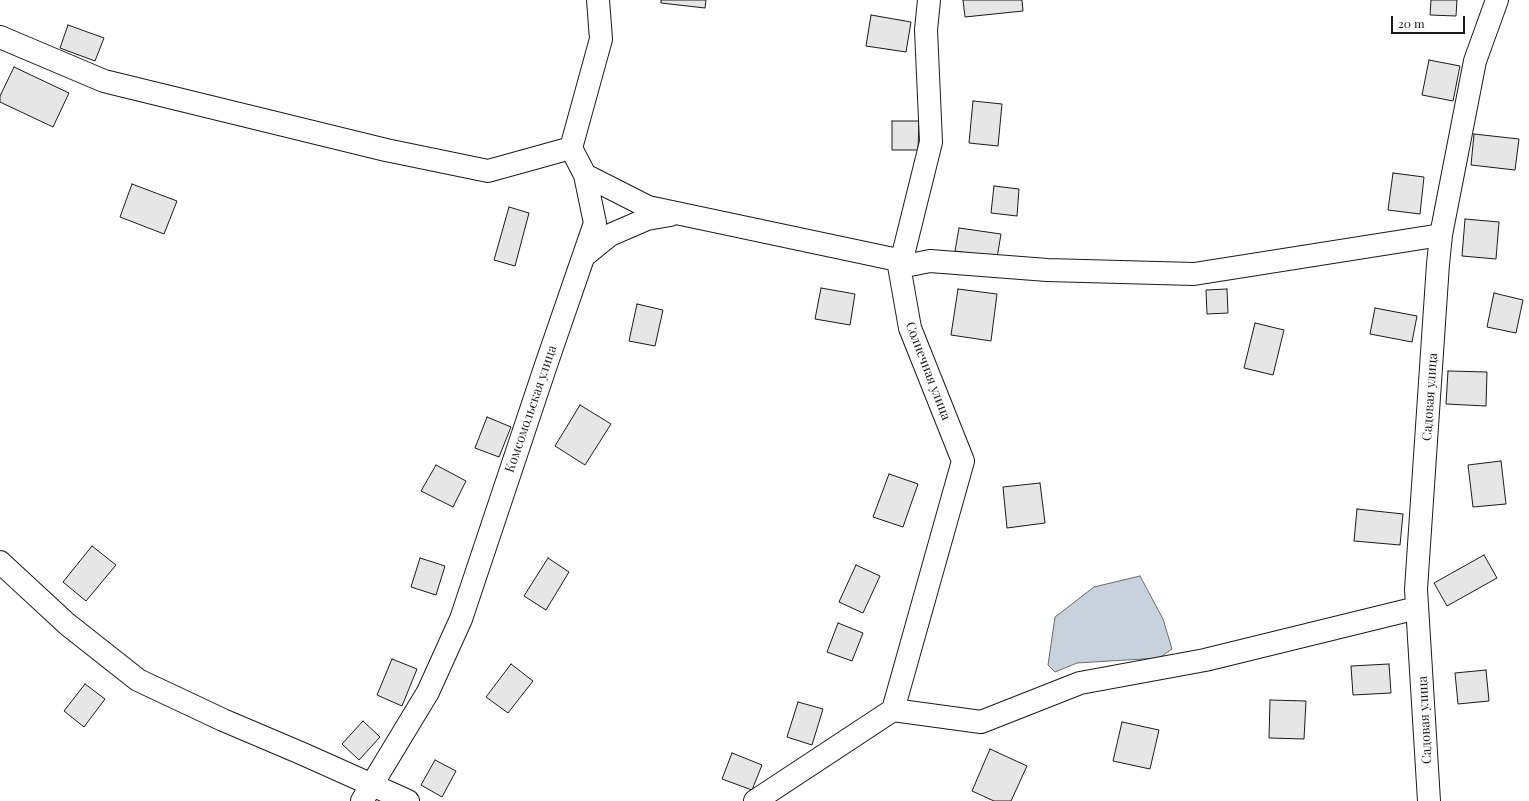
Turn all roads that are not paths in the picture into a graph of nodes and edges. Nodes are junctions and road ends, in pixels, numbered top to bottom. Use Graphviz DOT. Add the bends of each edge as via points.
graph roads {
  1 [pos="598,0"];
  2 [pos="929,0"];
  3 [pos="1497,0"];
  4 [pos="0,37"];
  5 [pos="571,148"];
  6 [pos="585,175"];
  7 [pos="680,214"];
  8 [pos="1441,236"];
  9 [pos="584,256"];
  10 [pos="900,267"];
  11 [pos="0,562"];
  12 [pos="1417,608"];
  13 [pos="893,710"];
  14 [pos="367,793"];
  15 [pos="408,801"];
  16 [pos="755,801"];
  17 [pos="1429,801"];
  1 -- 5 [label="street" via="601,39"];
  2 -- 10 [label="street, Солнечная улица" via="926,30 931,142"];
  3 -- 8 [label="street, Садовая улица" via="1475,61"];
  4 -- 5 [label="street" via="104,81 386,150 488,171"];
  5 -- 6 [label="street, Комсомольская улица"];
  6 -- 7 [label="street" via="648,207"];
  6 -- 9 [label="street, Комсомольская улица" via="596,223"];
  7 -- 9 [label="street" via="647,219 610,235"];
  7 -- 10 [label="street" via="898,260"];
  8 -- 10 [label="street" via="1194,274 1047,270 930,261"];
  8 -- 12 [label="street, Садовая улица" via="1416,589"];
  9 -- 14 [label="street, Комсомольская улица" via="461,619 428,692"];
  10 -- 13 [label="street, Солнечная улица" via="910,328 963,461"];
  11 -- 14 [label="street" via="67,624 138,680"];
  12 -- 13 [label="street" via="1205,660 1080,683 981,722"];
  12 -- 17 [label="street, Садовая улица"];
  13 -- 16 [label="street"];
  14 -- 15 [label="street"];
}
